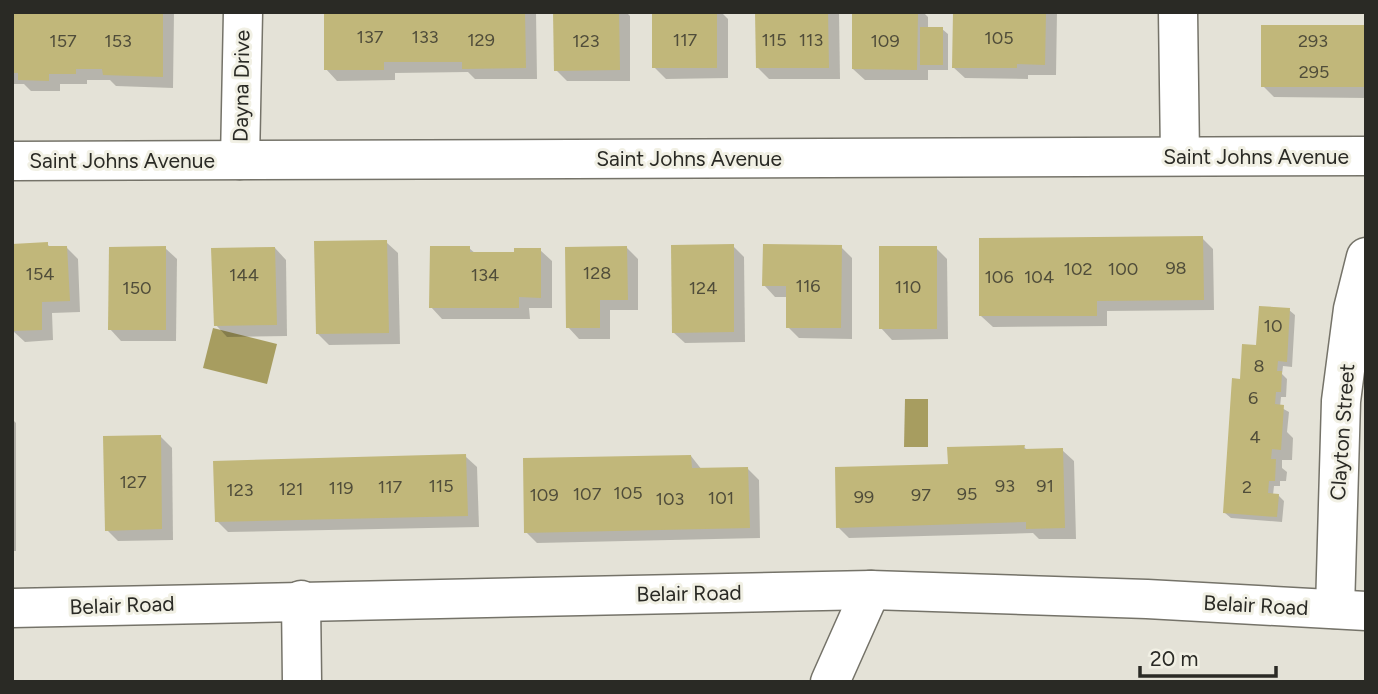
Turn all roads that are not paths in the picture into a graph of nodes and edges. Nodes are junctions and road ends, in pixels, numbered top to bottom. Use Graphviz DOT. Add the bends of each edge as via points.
graph roads {
  1 [pos="243,12"];
  2 [pos="1178,12"];
  3 [pos="1180,156"];
  4 [pos="1366,156"];
  5 [pos="240,160"];
  6 [pos="12,161"];
  7 [pos="1366,257"];
  8 [pos="872,590"];
  9 [pos="301,600"];
  10 [pos="12,608"];
  11 [pos="1350,610"];
  12 [pos="302,682"];
  13 [pos="830,682"];
  1 -- 5 [label="street, Dayna Drive"];
  2 -- 3 [label="street"];
  3 -- 4 [label="street, Saint Johns Avenue"];
  3 -- 5 [label="street, Saint Johns Avenue"];
  5 -- 6 [label="street, Saint Johns Avenue"];
  7 -- 11 [label="street, Clayton Street" via="1353,309 1340,401"];
  8 -- 9 [label="street, Belair Road"];
  8 -- 11 [label="street, Belair Road"];
  8 -- 13 [label="street"];
  9 -- 10 [label="street, Belair Road"];
  9 -- 12 [label="street"];
}
